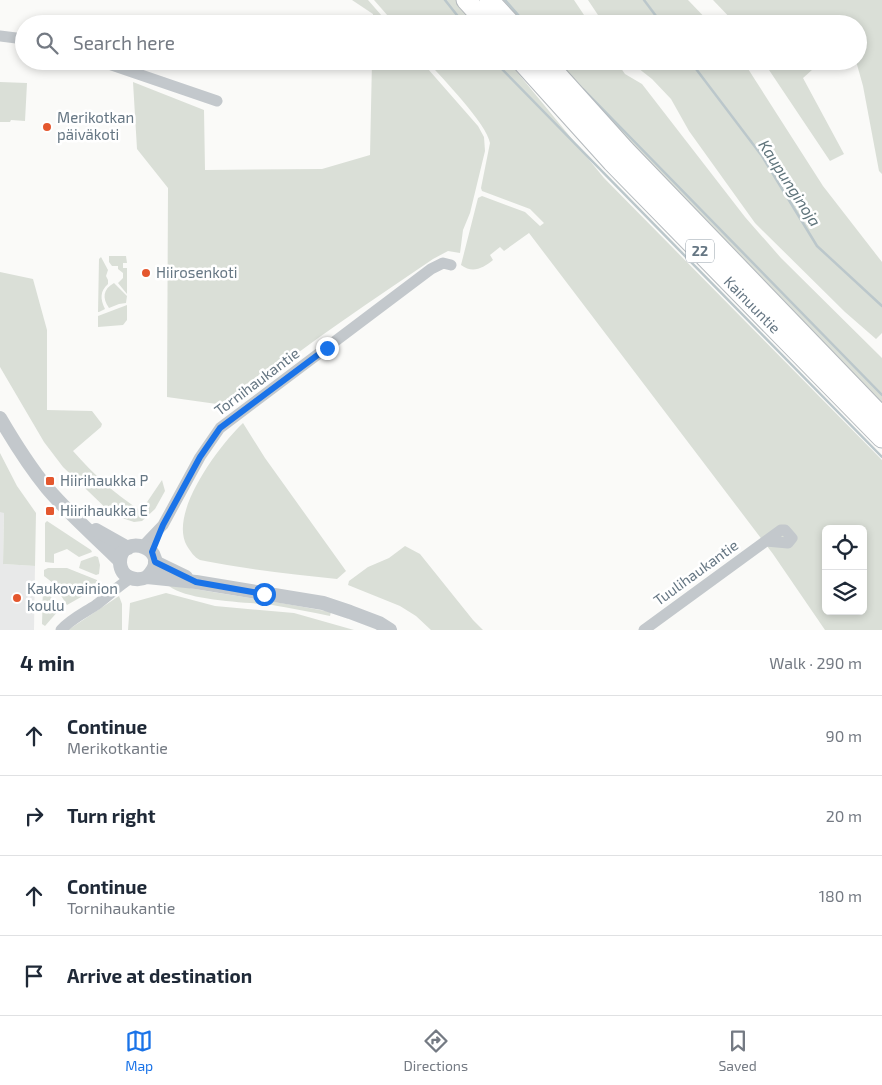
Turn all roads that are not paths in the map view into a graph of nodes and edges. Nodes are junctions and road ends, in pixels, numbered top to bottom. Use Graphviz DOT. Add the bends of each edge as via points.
graph roads {
  1 [pos="466,0"];
  2 [pos="489,0"];
  3 [pos="480,15"];
  4 [pos="503,15"];
  5 [pos="0,36"];
  6 [pos="15,38"];
  7 [pos="126,70"];
  8 [pos="530,70"];
  9 [pos="553,70"];
  10 [pos="217,101"];
  11 [pos="451,265"];
  12 [pos="882,416"];
  13 [pos="0,418"];
  14 [pos="882,438"];
  15 [pos="80,521"];
  16 [pos="766,541"];
  17 [pos="128,548"];
  18 [pos="150,553"];
  19 [pos="125,570"];
  20 [pos="147,577"];
  21 [pos="196,582"];
  22 [pos="61,630"];
  23 [pos="390,630"];
  24 [pos="644,630"];
  1 -- 3 [label="highway"];
  2 -- 4 [label="highway"];
  5 -- 6 [label="street"];
  7 -- 10 [label="street"];
  8 -- 14 [label="highway, Kainuuntie / 22" via="612,162"];
  9 -- 12 [label="highway, Kainuuntie / 22" via="625,150"];
  11 -- 18 [label="street, Tornihaukantie" via="443,264 431,269 220,428 200,457"];
  13 -- 15 [label="street" via="31,468"];
  15 -- 17 [label="street"];
  15 -- 19 [label="street"];
  16 -- 24 [label="street, Tuulihaukantie"];
  17 -- 18 [label="street" via="133,546"];
  17 -- 19 [label="street" via="124,551"];
  18 -- 20 [label="street" via="153,570"];
  18 -- 21 [label="street"];
  19 -- 20 [label="street" via="136,580"];
  19 -- 22 [label="street" via="109,593"];
  20 -- 21 [label="street"];
  21 -- 23 [label="street" via="335,606"];
}
